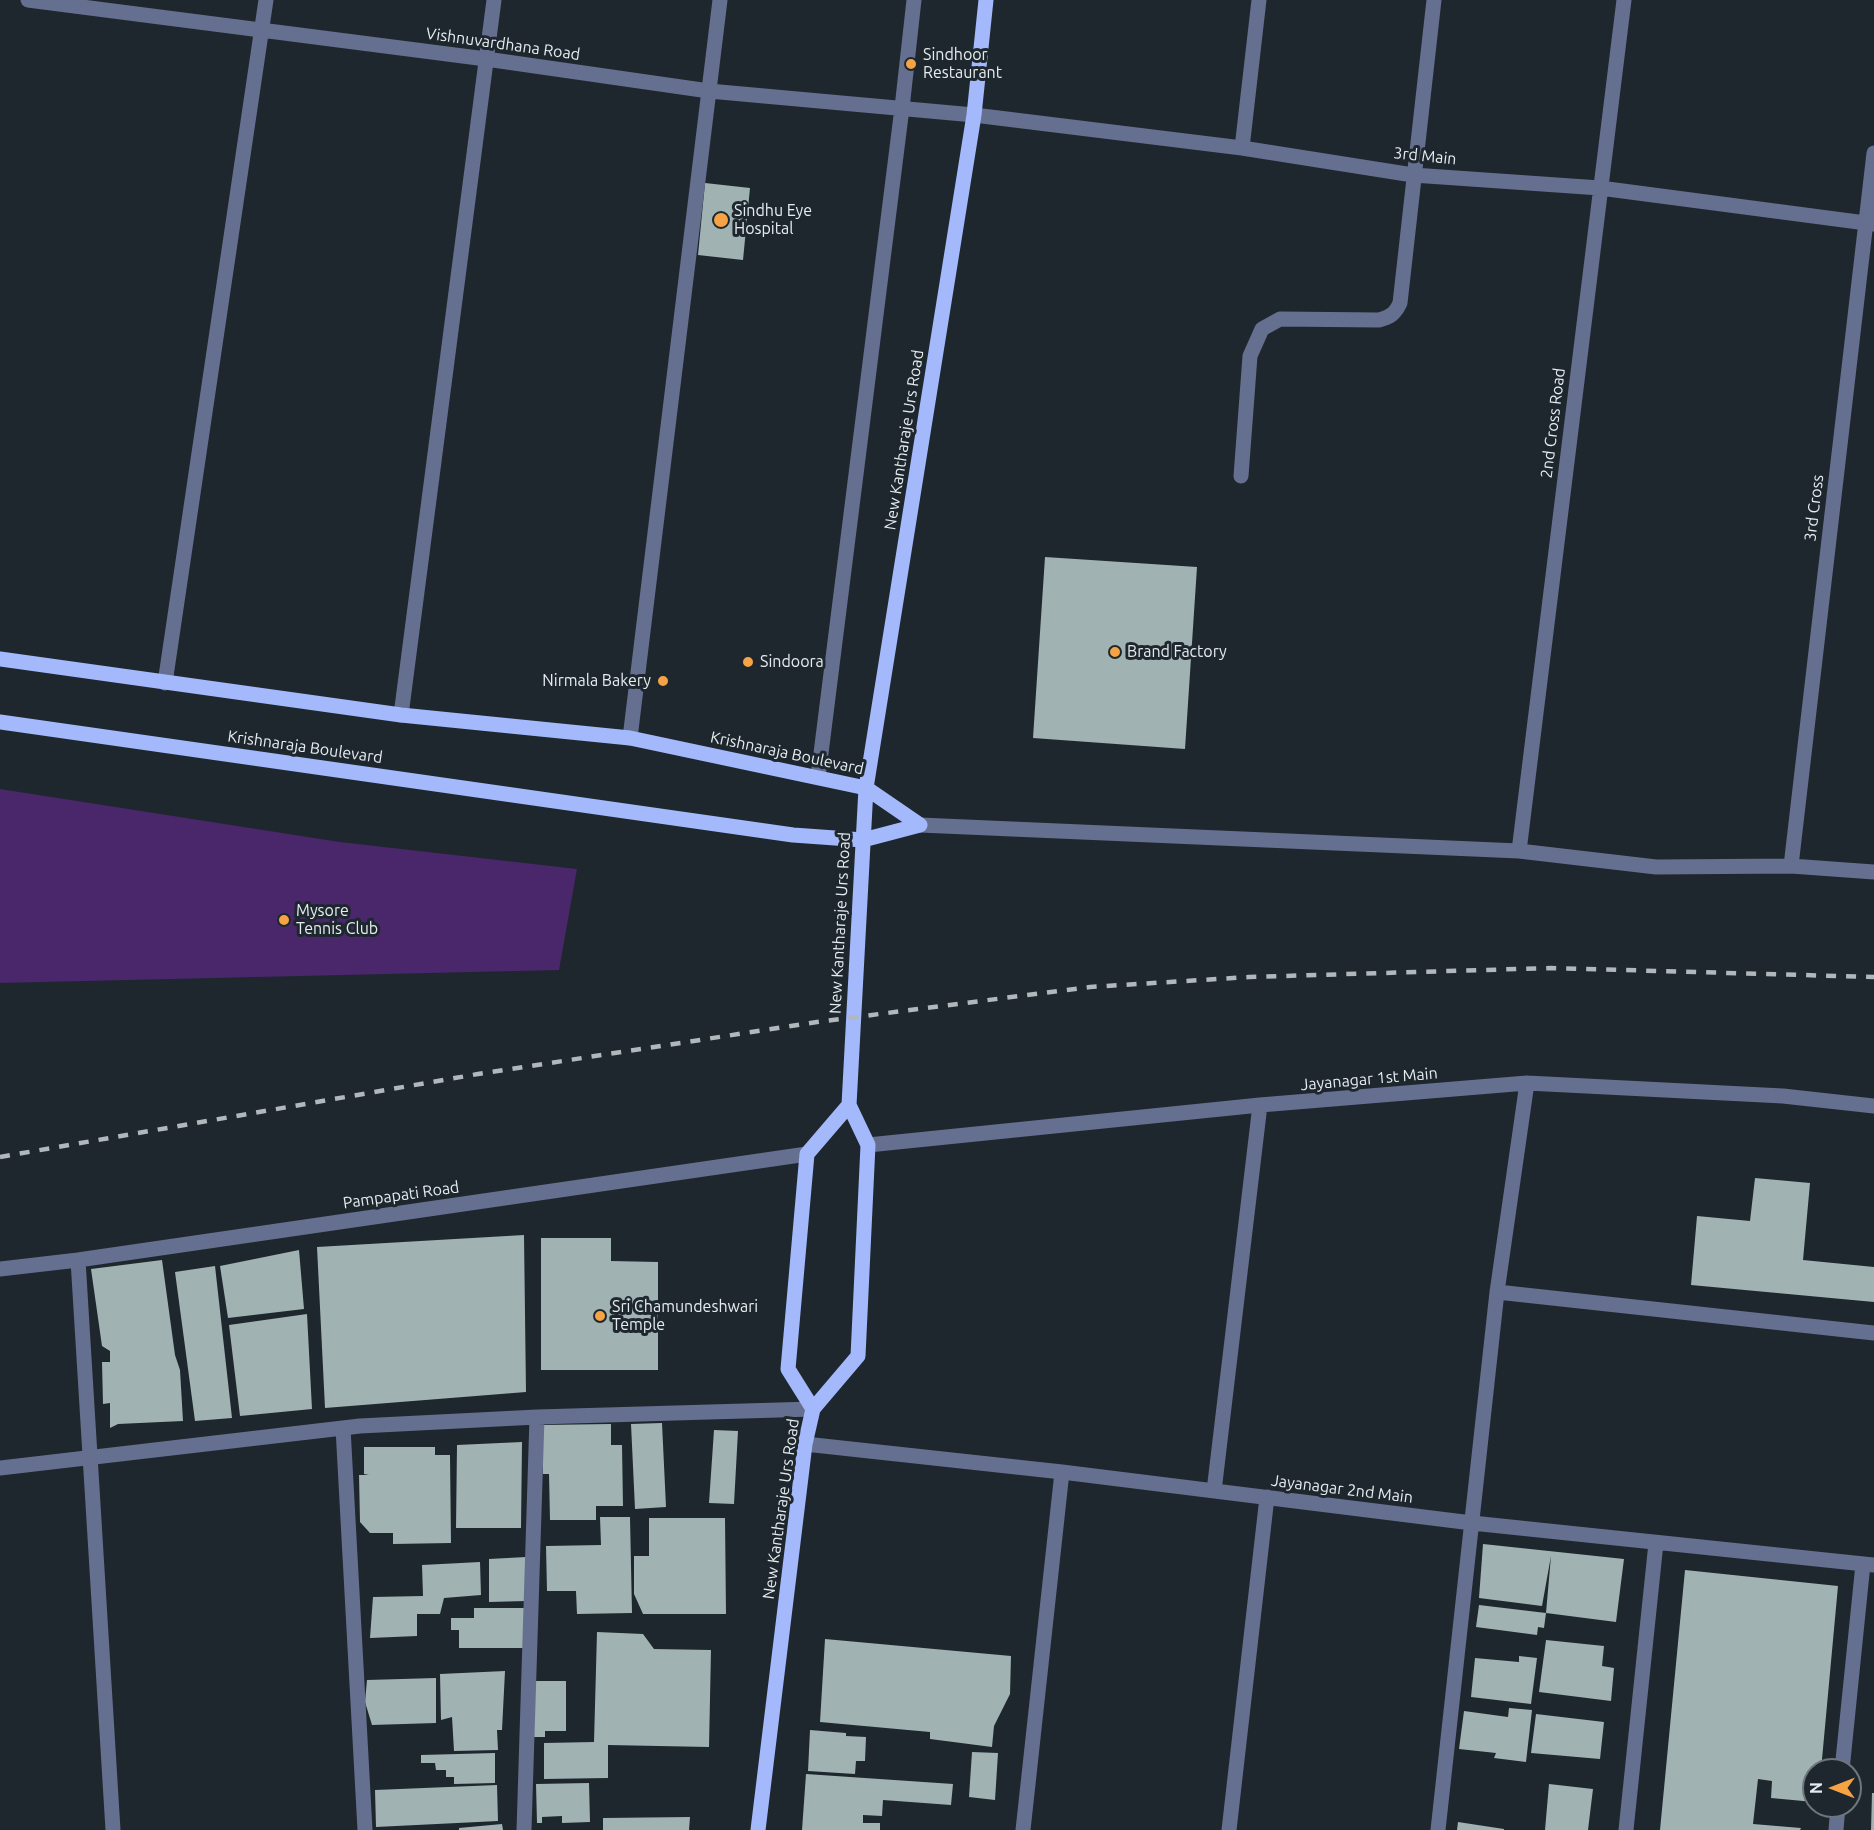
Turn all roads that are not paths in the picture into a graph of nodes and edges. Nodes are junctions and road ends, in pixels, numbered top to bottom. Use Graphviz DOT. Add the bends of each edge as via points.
graph roads {
  1 [pos="28,0"];
  2 [pos="266,0"];
  3 [pos="494,0"];
  4 [pos="720,0"];
  5 [pos="914,0"];
  6 [pos="986,0"];
  7 [pos="1259,0"];
  8 [pos="1434,0"];
  9 [pos="1624,0"];
  10 [pos="262,32"];
  11 [pos="486,59"];
  12 [pos="709,91"];
  13 [pos="902,108"];
  14 [pos="974,115"];
  15 [pos="1242,148"];
  16 [pos="1874,153"];
  17 [pos="1413,175"];
  18 [pos="1600,188"];
  19 [pos="1870,223"];
  20 [pos="1241,476"];
  21 [pos="0,659"];
  22 [pos="165,683"];
  23 [pos="401,715"];
  24 [pos="0,722"];
  25 [pos="630,738"];
  26 [pos="818,777"];
  27 [pos="866,788"];
  28 [pos="920,825"];
  29 [pos="863,840"];
  30 [pos="1519,851"];
  31 [pos="1791,866"];
  32 [pos="1874,872"];
  33 [pos="1527,1083"];
  34 [pos="849,1105"];
  35 [pos="1260,1105"];
  36 [pos="1874,1106"];
  37 [pos="868,1145"];
  38 [pos="807,1154"];
  39 [pos="78,1260"];
  40 [pos="0,1269"];
  41 [pos="1497,1292"];
  42 [pos="1874,1333"];
  43 [pos="813,1409"];
  44 [pos="537,1417"];
  45 [pos="343,1428"];
  46 [pos="805,1444"];
  47 [pos="89,1457"];
  48 [pos="0,1468"];
  49 [pos="1062,1472"];
  50 [pos="1214,1491"];
  51 [pos="1267,1497"];
  52 [pos="1472,1523"];
  53 [pos="1656,1543"];
  54 [pos="1868,1564"];
  55 [pos="1844,1758"];
  56 [pos="113,1830"];
  57 [pos="364,1830"];
  58 [pos="524,1830"];
  59 [pos="758,1830"];
  60 [pos="1023,1830"];
  61 [pos="1228,1830"];
  62 [pos="1438,1830"];
  63 [pos="1626,1830"];
  1 -- 10 [label="street, Vishnuvardhana Road"];
  2 -- 10 [label="street"];
  3 -- 11 [label="street"];
  4 -- 12 [label="street"];
  5 -- 13 [label="street"];
  6 -- 14 [label="main road, New Kantharaje Urs Road"];
  7 -- 15 [label="street"];
  8 -- 17 [label="street"];
  9 -- 18 [label="street, 2nd Cross Road"];
  10 -- 11 [label="street, Vishnuvardhana Road"];
  10 -- 22 [label="street"];
  11 -- 12 [label="street, Vishnuvardhana Road"];
  11 -- 23 [label="street"];
  12 -- 13 [label="street, Vishnuvardhana Road"];
  12 -- 25 [label="street"];
  13 -- 14 [label="street, Vishnuvardhana Road"];
  13 -- 26 [label="street"];
  14 -- 15 [label="street, 3rd Main"];
  14 -- 27 [label="main road, New Kantharaje Urs Road"];
  15 -- 17 [label="street, 3rd Main"];
  16 -- 19 [label="street, 3rd Cross"];
  17 -- 18 [label="street, 3rd Main"];
  17 -- 20 [label="street" via="1396,312 1379,320 1280,319 1262,328 1250,356"];
  18 -- 19 [label="street, 3rd Main"];
  18 -- 30 [label="street, 2nd Cross Road"];
  19 -- 31 [label="street, 3rd Cross"];
  21 -- 22 [label="main road, Krishnaraja Boulevard"];
  22 -- 23 [label="main road, Krishnaraja Boulevard"];
  23 -- 25 [label="main road, Krishnaraja Boulevard"];
  24 -- 29 [label="main road, Krishnaraja Boulevard" via="793,835"];
  25 -- 26 [label="main road, Krishnaraja Boulevard"];
  26 -- 27 [label="main road, Krishnaraja Boulevard"];
  27 -- 28 [label="main road, Krishnaraja Boulevard"];
  27 -- 29 [label="main road, New Kantharaje Urs Road"];
  28 -- 29 [label="main road, Krishnaraja Boulevard"];
  28 -- 30 [label="street"];
  29 -- 34 [label="main road, New Kantharaje Urs Road"];
  30 -- 31 [label="street" via="1656,867"];
  31 -- 32 [label="street"];
  33 -- 35 [label="street, Jayanagar 1st Main"];
  33 -- 36 [label="street, Jayanagar 1st Main" via="1783,1096"];
  33 -- 41 [label="street"];
  34 -- 37 [label="main road"];
  34 -- 38 [label="main road"];
  35 -- 37 [label="street, Jayanagar 1st Main"];
  35 -- 50 [label="street"];
  37 -- 43 [label="main road" via="858,1356"];
  38 -- 39 [label="street, Pampapati Road"];
  38 -- 43 [label="main road, New Kantharaje Urs Road" via="788,1369"];
  39 -- 40 [label="street, Pampapati Road"];
  39 -- 47 [label="street"];
  41 -- 42 [label="street"];
  41 -- 52 [label="street"];
  43 -- 44 [label="street"];
  43 -- 46 [label="main road, New Kantharaje Urs Road"];
  44 -- 45 [label="street"];
  44 -- 58 [label="street"];
  45 -- 47 [label="street"];
  45 -- 57 [label="street"];
  46 -- 49 [label="street, Jayanagar 2nd Main"];
  46 -- 59 [label="main road, New Kantharaje Urs Road"];
  47 -- 48 [label="street"];
  47 -- 56 [label="street"];
  49 -- 50 [label="street, Jayanagar 2nd Main"];
  49 -- 60 [label="street"];
  50 -- 51 [label="street, Jayanagar 2nd Main"];
  51 -- 52 [label="street, Jayanagar 2nd Main"];
  51 -- 61 [label="street"];
  52 -- 53 [label="street, Jayanagar 2nd Main"];
  52 -- 62 [label="street"];
  53 -- 54 [label="street, Jayanagar 2nd Main"];
  53 -- 63 [label="street"];
  54 -- 55 [label="street"];
}
